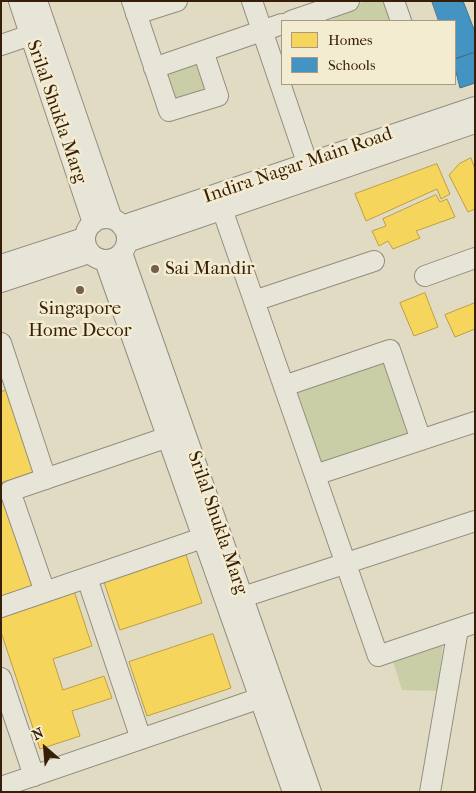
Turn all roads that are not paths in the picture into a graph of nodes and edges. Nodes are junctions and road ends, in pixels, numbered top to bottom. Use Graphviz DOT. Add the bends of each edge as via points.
graph roads {
  1 [pos="18,1"];
  2 [pos="37,1"];
  3 [pos="177,1"];
  4 [pos="252,1"];
  5 [pos="349,1"];
  6 [pos="394,1"];
  7 [pos="134,8"];
  8 [pos="326,16"];
  9 [pos="298,20"];
  10 [pos="401,20"];
  11 [pos="281,24"];
  12 [pos="262,31"];
  13 [pos="38,32"];
  14 [pos="1,45"];
  15 [pos="204,51"];
  16 [pos="154,68"];
  17 [pos="475,107"];
  18 [pos="475,123"];
  19 [pos="310,171"];
  20 [pos="222,209"];
  21 [pos="107,239"];
  22 [pos="475,258"];
  23 [pos="374,261"];
  24 [pos="1,265"];
  25 [pos="426,276"];
  26 [pos="1,282"];
  27 [pos="254,301"];
  28 [pos="1,343"];
  29 [pos="7,383"];
  30 [pos="284,386"];
  31 [pos="475,422"];
  32 [pos="168,437"];
  33 [pos="421,440"];
  34 [pos="315,475"];
  35 [pos="46,479"];
  36 [pos="475,521"];
  37 [pos="212,535"];
  38 [pos="346,563"];
  39 [pos="86,578"];
  40 [pos="45,592"];
  41 [pos="243,596"];
  42 [pos="1,608"];
  43 [pos="466,626"];
  44 [pos="1,678"];
  45 [pos="268,695"];
  46 [pos="141,739"];
  47 [pos="34,776"];
  48 [pos="1,787"];
  49 [pos="293,792"];
  50 [pos="311,792"];
  51 [pos="430,792"];
  1 -- 13 [label="street, Srilal Shukla Marg"];
  2 -- 13 [label="street, Srilal Shukla Marg"];
  3 -- 7 [label="street"];
  4 -- 12 [label="street"];
  5 -- 8 [label="street"];
  6 -- 10 [label="street"];
  7 -- 16 [label="street"];
  8 -- 9 [label="street"];
  11 -- 12 [label="street"];
  12 -- 15 [label="street"];
  12 -- 19 [label="street"];
  13 -- 14 [label="street"];
  13 -- 21 [label="street, Srilal Shukla Marg"];
  15 -- 16 [label="street"];
  15 -- 16 [label="street" via="218,96 169,111"];
  17 -- 19 [label="street, Indira Nagar Main Road"];
  18 -- 19 [label="street, Indira Nagar Main Road"];
  19 -- 20 [label="street, Indira Nagar Main Road"];
  19 -- 21 [label="street, Indira Nagar Main Road"];
  20 -- 21 [label="street, Indira Nagar Main Road"];
  20 -- 27 [label="street"];
  21 -- 24 [label="street, Indira Nagar Main Road"];
  21 -- 26 [label="street, Indira Nagar Main Road"];
  21 -- 32 [label="street, Srilal Shukla Marg"];
  21 -- 37 [label="street, Srilal Shukla Marg"];
  22 -- 25 [label="street"];
  23 -- 27 [label="street"];
  27 -- 30 [label="street"];
  28 -- 29 [label="street"];
  29 -- 35 [label="street"];
  30 -- 33 [label="street" via="390,350"];
  30 -- 34 [label="street"];
  31 -- 33 [label="street"];
  32 -- 35 [label="street"];
  32 -- 37 [label="street, Srilal Shukla Marg"];
  33 -- 34 [label="street"];
  34 -- 38 [label="street"];
  35 -- 40 [label="street" via="10,491"];
  36 -- 38 [label="street"];
  37 -- 39 [label="street"];
  37 -- 41 [label="street, Srilal Shukla Marg"];
  37 -- 45 [label="street, Srilal Shukla Marg"];
  38 -- 41 [label="street"];
  38 -- 43 [label="street" via="378,656"];
  39 -- 40 [label="street"];
  39 -- 46 [label="street"];
  40 -- 42 [label="street"];
  41 -- 45 [label="street, Srilal Shukla Marg"];
  43 -- 51 [label="street"];
  44 -- 47 [label="street"];
  45 -- 46 [label="street"];
  45 -- 49 [label="street, Srilal Shukla Marg"];
  45 -- 50 [label="street, Srilal Shukla Marg"];
  46 -- 47 [label="street"];
  47 -- 48 [label="street"];
}
